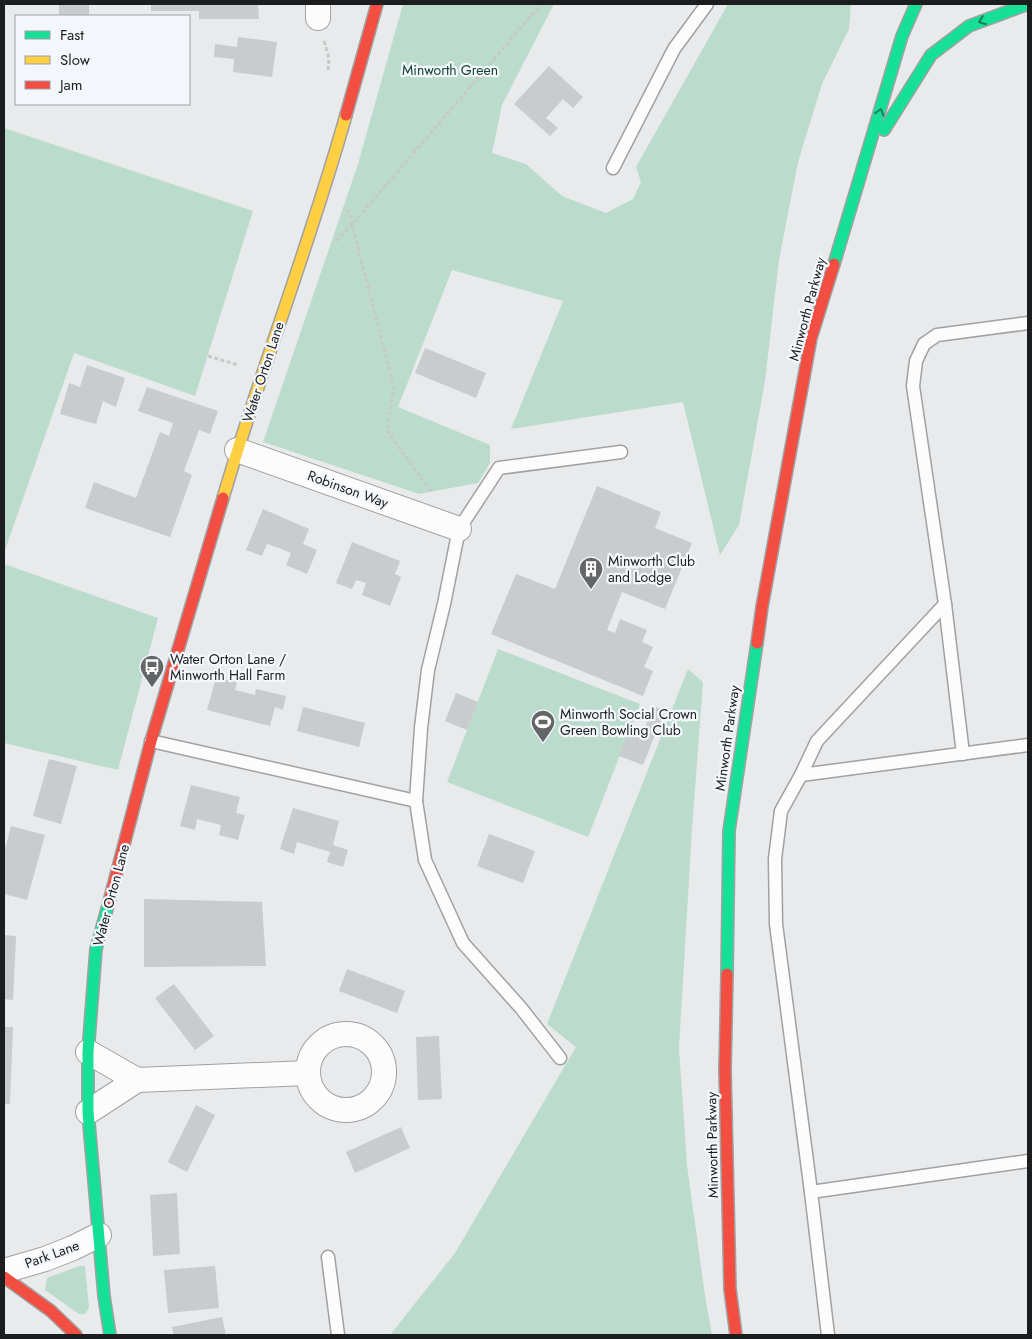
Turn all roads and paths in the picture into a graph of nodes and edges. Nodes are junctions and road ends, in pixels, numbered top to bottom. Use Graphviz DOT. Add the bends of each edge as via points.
graph roads {
  1 [pos="377,4"];
  2 [pos="541,4"];
  3 [pos="707,4"];
  4 [pos="916,4"];
  5 [pos="1028,4"];
  6 [pos="866,158"];
  7 [pos="613,168"];
  8 [pos="347,208"];
  9 [pos="352,225"];
  10 [pos="331,246"];
  11 [pos="1028,323"];
  12 [pos="237,450"];
  13 [pos="621,452"];
  14 [pos="431,491"];
  15 [pos="459,529"];
  16 [pos="945,604"];
  17 [pos="151,741"];
  18 [pos="1028,745"];
  19 [pos="963,754"];
  20 [pos="801,775"];
  21 [pos="416,801"];
  22 [pos="88,1052"];
  23 [pos="560,1058"];
  24 [pos="307,1073"];
  25 [pos="137,1080"];
  26 [pos="88,1112"];
  27 [pos="1028,1161"];
  28 [pos="811,1192"];
  29 [pos="99,1235"];
  30 [pos="328,1257"];
  31 [pos="4,1271"];
  32 [pos="4,1277"];
  33 [pos="76,1335"];
  34 [pos="110,1335"];
  35 [pos="338,1335"];
  36 [pos="736,1335"];
  37 [pos="828,1335"];
  1 -- 12 [label="street, Water Orton Lane" via="334,158"];
  2 -- 9 [label="path"];
  3 -- 7 [label="lane" via="674,49"];
  6 -- 4 [label="street, Minworth Parkway, one-way" via="902,36"];
  5 -- 6 [label="street, Minworth Parkway, one-way" via="969,26 931,55"];
  6 -- 36 [label="street, Minworth Parkway" via="811,338 762,607 729,831 725,1080 730,1289"];
  8 -- 9 [label="path"];
  9 -- 10 [label="path"];
  9 -- 14 [label="path" via="394,388 387,430"];
  11 -- 16 [label="lane" via="937,335 924,344 916,361 913,386"];
  12 -- 15 [label="street, Robinson Way"];
  12 -- 17 [label="street, Water Orton Lane"];
  13 -- 15 [label="lane" via="499,468"];
  15 -- 21 [label="lane" via="428,670"];
  16 -- 19 [label="lane"];
  16 -- 20 [label="lane" via="817,741"];
  17 -- 21 [label="lane"];
  17 -- 22 [label="street, Water Orton Lane" via="96,949"];
  18 -- 19 [label="lane"];
  19 -- 20 [label="lane"];
  20 -- 28 [label="lane" via="781,812 775,859 776,924"];
  21 -- 23 [label="lane" via="425,860 463,943"];
  22 -- 25 [label="street"];
  22 -- 26 [label="street, Water Orton Lane"];
  24 -- 25 [label="street"];
  25 -- 26 [label="street"];
  26 -- 29 [label="street, Water Orton Lane"];
  27 -- 28 [label="lane"];
  28 -- 37 [label="lane"];
  29 -- 31 [label="street, Park Lane" via="45,1259"];
  29 -- 34 [label="street, Water Orton Lane"];
  30 -- 35 [label="lane"];
  32 -- 33 [label="street, Park Lane" via="30,1294"];
}
